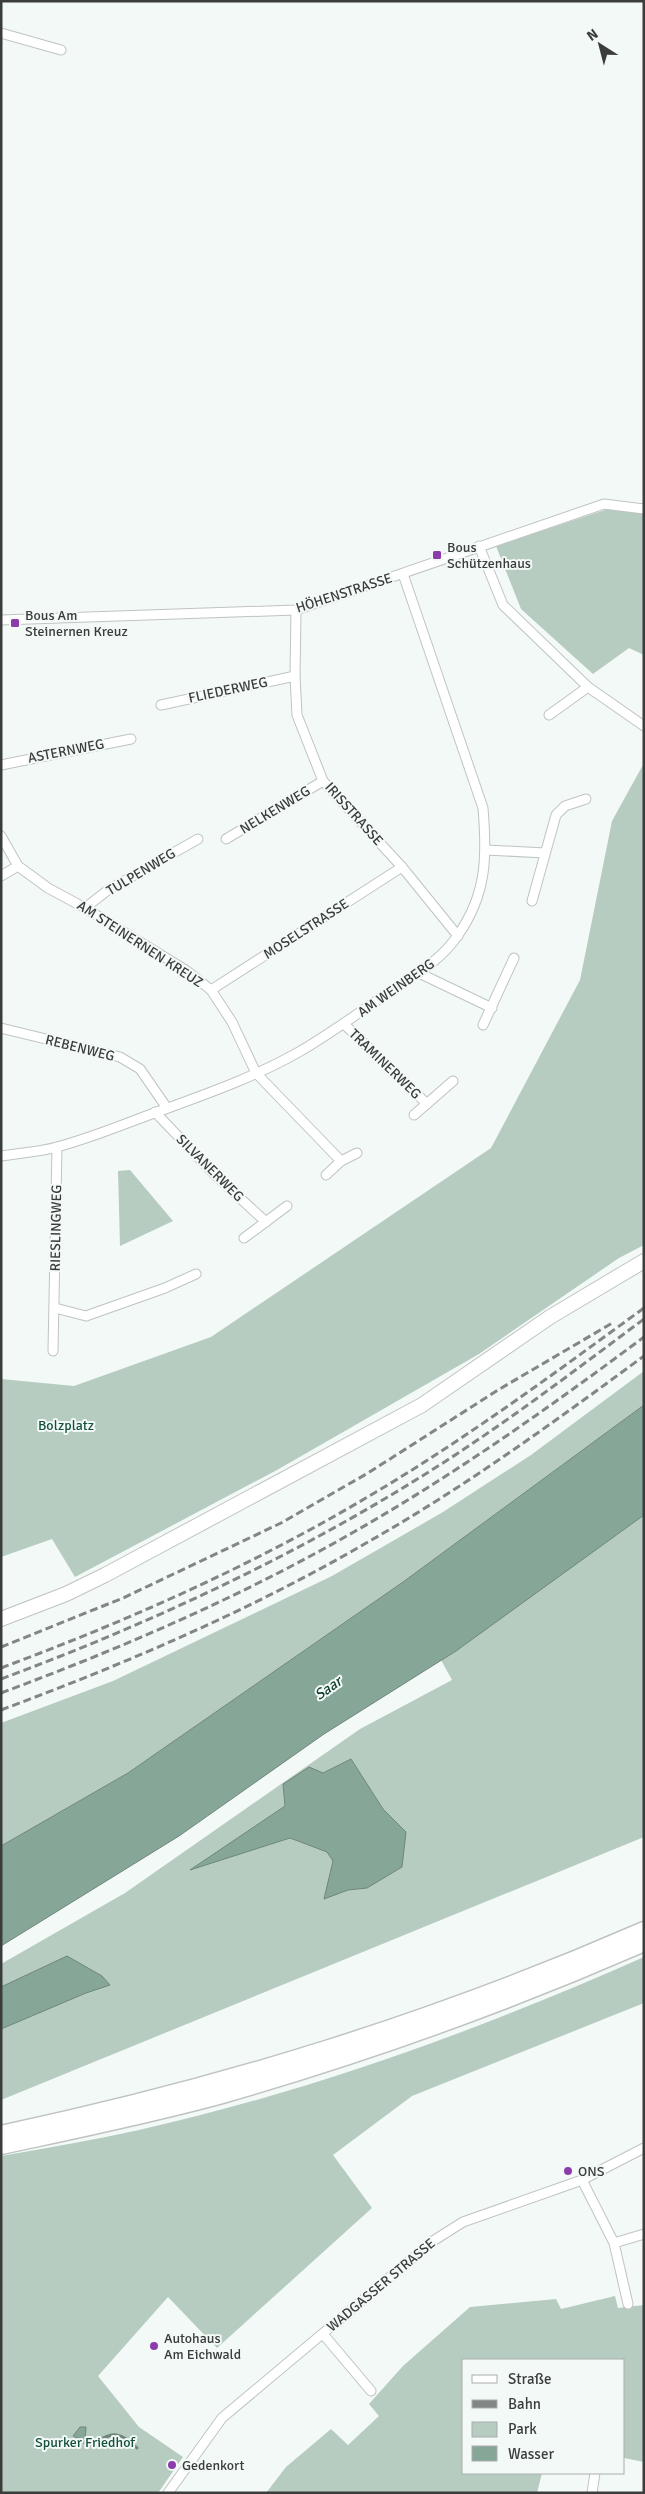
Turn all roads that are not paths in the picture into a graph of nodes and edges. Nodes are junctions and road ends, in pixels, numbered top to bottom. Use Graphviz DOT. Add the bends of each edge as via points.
graph roads {
  1 [pos="1,33"];
  2 [pos="61,50"];
  3 [pos="644,509"];
  4 [pos="479,546"];
  5 [pos="403,574"];
  6 [pos="296,610"];
  7 [pos="1,620"];
  8 [pos="295,676"];
  9 [pos="588,687"];
  10 [pos="161,704"];
  11 [pos="549,715"];
  12 [pos="644,726"];
  13 [pos="131,739"];
  14 [pos="1,765"];
  15 [pos="323,781"];
  16 [pos="586,799"];
  17 [pos="1,836"];
  18 [pos="198,839"];
  19 [pos="226,839"];
  20 [pos="486,850"];
  21 [pos="544,853"];
  22 [pos="18,866"];
  23 [pos="402,867"];
  24 [pos="1,876"];
  25 [pos="532,901"];
  26 [pos="86,908"];
  27 [pos="458,936"];
  28 [pos="514,958"];
  29 [pos="419,973"];
  30 [pos="210,990"];
  31 [pos="492,1008"];
  32 [pos="344,1024"];
  33 [pos="483,1024"];
  34 [pos="1,1028"];
  35 [pos="256,1073"];
  36 [pos="453,1081"];
  37 [pos="427,1104"];
  38 [pos="167,1108"];
  39 [pos="155,1112"];
  40 [pos="414,1115"];
  41 [pos="57,1147"];
  42 [pos="357,1154"];
  43 [pos="1,1156"];
  44 [pos="341,1160"];
  45 [pos="326,1175"];
  46 [pos="287,1206"];
  47 [pos="266,1222"];
  48 [pos="244,1238"];
  49 [pos="644,1261"];
  50 [pos="196,1274"];
  51 [pos="55,1308"];
  52 [pos="52,1351"];
  53 [pos="1,1619"];
  54 [pos="644,1930"];
  55 [pos="644,1943"];
  56 [pos="1,2134"];
  57 [pos="1,2146"];
  58 [pos="644,2148"];
  59 [pos="582,2180"];
  60 [pos="644,2234"];
  61 [pos="614,2243"];
  62 [pos="628,2304"];
  63 [pos="323,2334"];
  64 [pos="371,2391"];
  65 [pos="595,2474"];
  66 [pos="168,2493"];
  67 [pos="592,2493"];
  1 -- 2 [label="street"];
  3 -- 4 [label="street, HÖHENSTRASSE" via="604,504"];
  4 -- 5 [label="street, HÖHENSTRASSE"];
  4 -- 9 [label="street" via="503,605"];
  5 -- 6 [label="street, HÖHENSTRASSE"];
  5 -- 20 [label="street, AM WEINBERG" via="483,808"];
  6 -- 7 [label="street, HÖHENSTRASSE"];
  6 -- 8 [label="street, IRISSTRASSE"];
  8 -- 10 [label="street, FLIEDERWEG"];
  8 -- 15 [label="street, IRISSTRASSE" via="297,715"];
  9 -- 11 [label="street"];
  9 -- 12 [label="street"];
  13 -- 14 [label="street, ASTERNWEG"];
  15 -- 19 [label="street, NELKENWEG"];
  15 -- 23 [label="street, IRISSTRASSE"];
  16 -- 21 [label="street" via="565,806 556,814"];
  17 -- 22 [label="street, AM STEINERNEN KREUZ"];
  18 -- 26 [label="street, TULPENWEG" via="108,890"];
  20 -- 21 [label="street"];
  20 -- 27 [label="street, AM WEINBERG" via="476,904"];
  21 -- 25 [label="street"];
  22 -- 24 [label="street"];
  22 -- 26 [label="street, AM STEINERNEN KREUZ" via="48,888"];
  23 -- 27 [label="street, IRISSTRASSE"];
  23 -- 30 [label="street, MOSELSTRASSE"];
  26 -- 30 [label="street, AM STEINERNEN KREUZ" via="187,971"];
  27 -- 29 [label="street, AM WEINBERG" via="441,956"];
  28 -- 31 [label="street"];
  29 -- 31 [label="street"];
  29 -- 32 [label="street, AM WEINBERG"];
  30 -- 35 [label="street, AM STEINERNEN KREUZ" via="232,1022"];
  31 -- 33 [label="street"];
  32 -- 35 [label="street, AM WEINBERG"];
  32 -- 37 [label="street, TRAMINERWEG"];
  34 -- 38 [label="street, REBENWEG" via="120,1058 140,1069"];
  35 -- 38 [label="street, AM WEINBERG"];
  35 -- 44 [label="street, AM STEINERNEN KREUZ"];
  36 -- 37 [label="street, TRAMINERWEG"];
  37 -- 40 [label="street, TRAMINERWEG"];
  38 -- 39 [label="street, AM WEINBERG"];
  39 -- 41 [label="street, AM WEINBERG"];
  39 -- 47 [label="street, SILVANERWEG" via="215,1175"];
  41 -- 43 [label="street, AM WEINBERG"];
  41 -- 51 [label="street, RIESLINGWEG"];
  42 -- 44 [label="street"];
  44 -- 45 [label="street"];
  46 -- 47 [label="street"];
  47 -- 48 [label="street"];
  49 -- 53 [label="main road" via="550,1317 422,1404 66,1594"];
  50 -- 51 [label="street" via="86,1316"];
  51 -- 52 [label="street, RIESLINGWEG"];
  54 -- 56 [label="highway" via="477,1998 316,2054 163,2097"];
  55 -- 57 [label="highway" via="434,2027 327,2063 220,2095"];
  58 -- 59 [label="street, WADGASSER STRASSE"];
  59 -- 61 [label="street"];
  59 -- 63 [label="street, WADGASSER STRASSE" via="463,2222 433,2241"];
  60 -- 61 [label="street"];
  61 -- 62 [label="street"];
  63 -- 64 [label="street"];
  63 -- 66 [label="street, WADGASSER STRASSE" via="222,2418"];
  65 -- 67 [label="street"];
}
